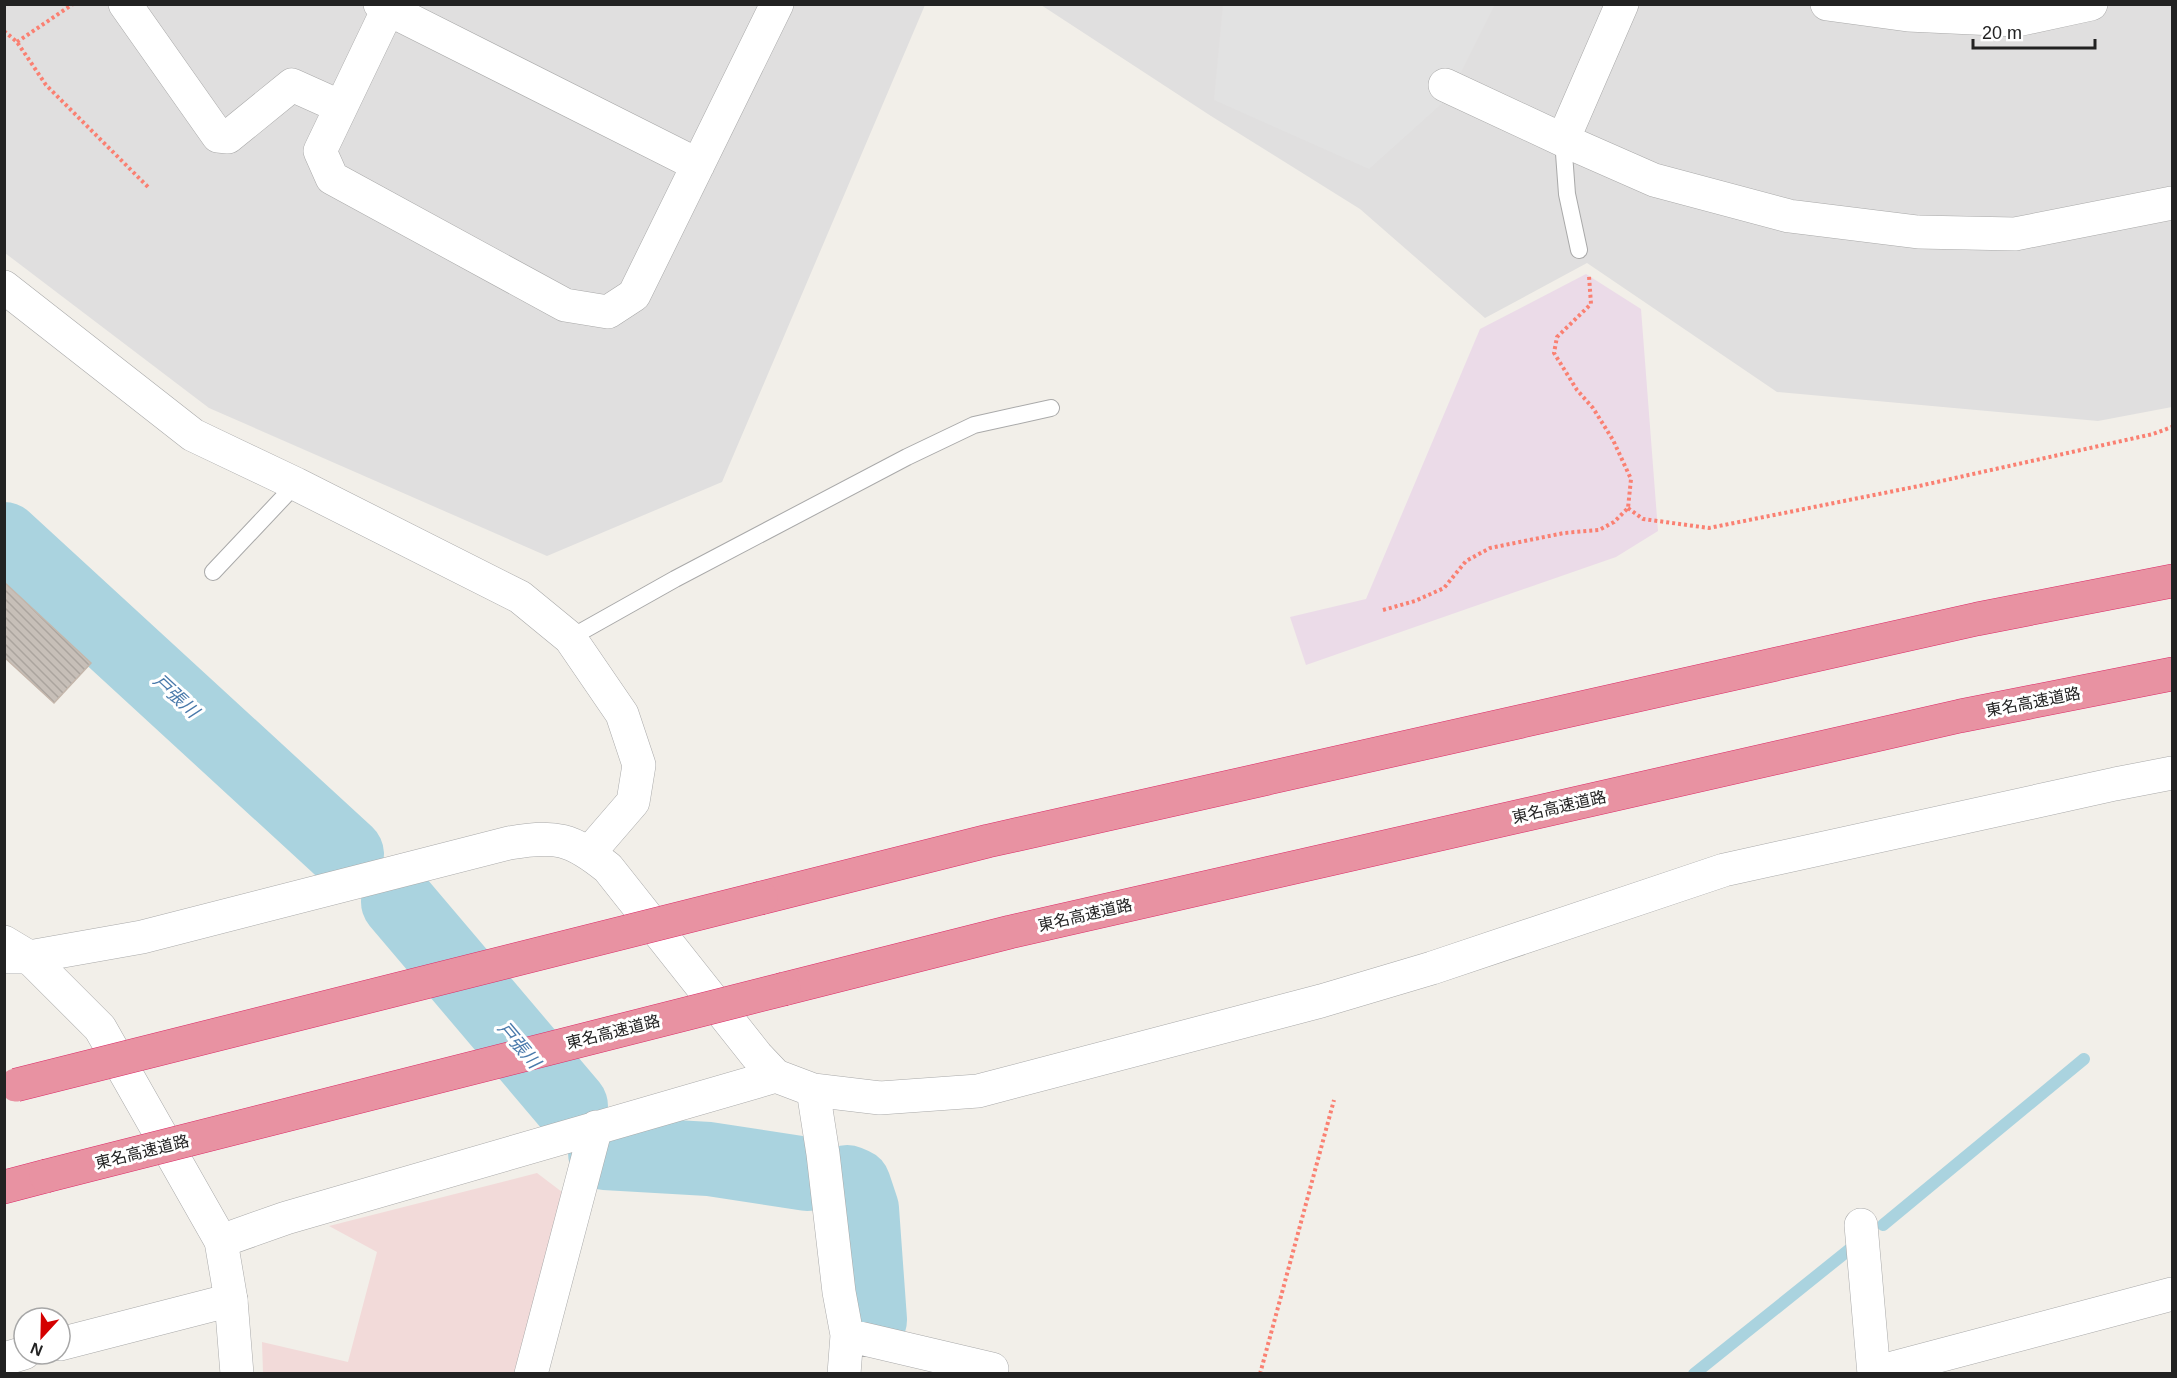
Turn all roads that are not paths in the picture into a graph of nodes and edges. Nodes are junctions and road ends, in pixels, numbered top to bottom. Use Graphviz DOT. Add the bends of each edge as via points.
graph roads {
  1 [pos="125,4"];
  2 [pos="777,4"];
  3 [pos="1622,4"];
  4 [pos="1827,4"];
  5 [pos="2091,4"];
  6 [pos="384,7"];
  7 [pos="1908,10"];
  8 [pos="1445,85"];
  9 [pos="341,107"];
  10 [pos="1563,140"];
  11 [pos="698,165"];
  12 [pos="2172,203"];
  13 [pos="1579,250"];
  14 [pos="4,287"];
  15 [pos="1051,408"];
  16 [pos="296,484"];
  17 [pos="213,573"];
  18 [pos="2172,581"];
  19 [pos="570,638"];
  20 [pos="2172,674"];
  21 [pos="2172,773"];
  22 [pos="589,853"];
  23 [pos="13,952"];
  24 [pos="776,1076"];
  25 [pos="10,1087"];
  26 [pos="813,1090"];
  27 [pos="596,1127"];
  28 [pos="4,1187"];
  29 [pos="1861,1225"];
  30 [pos="220,1240"];
  31 [pos="2172,1294"];
  32 [pos="231,1300"];
  33 [pos="848,1335"];
  34 [pos="72,1341"];
  35 [pos="992,1369"];
  36 [pos="1874,1373"];
  37 [pos="237,1374"];
  38 [pos="531,1374"];
  39 [pos="844,1374"];
  1 -- 9 [label="street" via="218,136 228,137 292,85"];
  2 -- 11 [label="street"];
  3 -- 10 [label="street"];
  4 -- 7 [label="street" via="1838,8"];
  5 -- 7 [label="street" via="2017,20"];
  6 -- 9 [label="street"];
  6 -- 11 [label="street"];
  8 -- 10 [label="street"];
  9 -- 11 [label="street" via="320,151 332,178 565,304 608,312 634,295"];
  10 -- 12 [label="street" via="1654,180 1778,213 1918,232 2015,234"];
  10 -- 13 [label="lane" via="1567,194"];
  14 -- 16 [label="street" via="193,435"];
  15 -- 19 [label="lane" via="974,425 907,457"];
  16 -- 17 [label="lane"];
  16 -- 19 [label="street" via="520,597"];
  18 -- 25 [label="highway, bridge" via="1977,619 988,841"];
  19 -- 22 [label="street" via="622,714 639,765 633,802"];
  20 -- 28 [label="highway, 東名高速道路, bridge" via="1949,719 1022,929"];
  21 -- 26 [label="street" via="1724,870 1432,968 978,1091 880,1098"];
  22 -- 23 [label="street" via="567,841 538,838 142,937"];
  22 -- 24 [label="street" via="608,867"];
  23 -- 30 [label="street" via="100,1028"];
  24 -- 26 [label="street"];
  24 -- 27 [label="street"];
  26 -- 33 [label="street"];
  27 -- 30 [label="street"];
  27 -- 38 [label="street"];
  29 -- 36 [label="street"];
  30 -- 32 [label="street"];
  31 -- 36 [label="street"];
  32 -- 34 [label="street"];
  32 -- 37 [label="street"];
  33 -- 35 [label="street"];
  33 -- 39 [label="street"];
}
